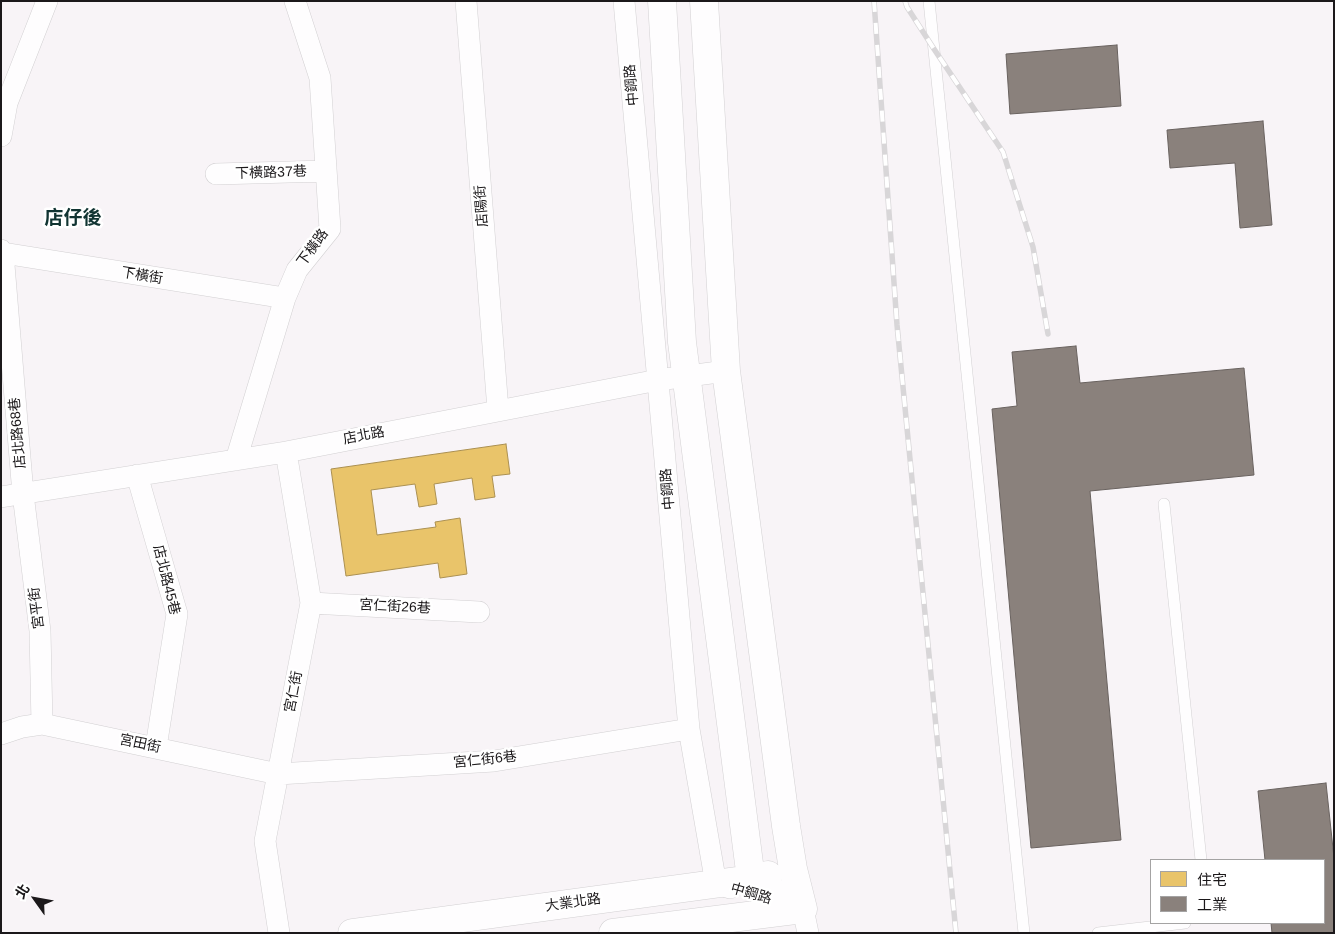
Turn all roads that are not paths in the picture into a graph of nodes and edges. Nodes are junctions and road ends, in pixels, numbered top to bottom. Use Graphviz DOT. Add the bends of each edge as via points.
graph roads {
  1 [pos="47,1"];
  2 [pos="295,1"];
  3 [pos="466,1"];
  4 [pos="624,1"];
  5 [pos="662,1"];
  6 [pos="704,1"];
  7 [pos="929,1"];
  8 [pos="1,136"];
  9 [pos="326,171"];
  10 [pos="216,174"];
  11 [pos="2,252"];
  12 [pos="285,298"];
  13 [pos="726,371"];
  14 [pos="685,376"];
  15 [pos="658,380"];
  16 [pos="498,410"];
  17 [pos="286,452"];
  18 [pos="236,460"];
  19 [pos="137,475"];
  20 [pos="23,494"];
  21 [pos="1,497"];
  22 [pos="1164,504"];
  23 [pos="311,603"];
  24 [pos="479,612"];
  25 [pos="42,724"];
  26 [pos="690,730"];
  27 [pos="1,734"];
  28 [pos="156,747"];
  29 [pos="278,774"];
  30 [pos="1202,859"];
  31 [pos="794,870"];
  32 [pos="751,880"];
  33 [pos="716,884"];
  34 [pos="806,921"];
  35 [pos="1176,924"];
  36 [pos="279,933"];
  37 [pos="352,933"];
  38 [pos="613,933"];
  39 [pos="1024,933"];
  40 [pos="1098,933"];
  1 -- 8 [label="street" via="7,103"];
  2 -- 9 [label="street, 下橫路" via="320,78"];
  3 -- 16 [label="street, 店陽街"];
  4 -- 15 [label="street, 中鋼路"];
  5 -- 14 [label="street, 中鋼路"];
  6 -- 13 [label="street"];
  7 -- 39 [label="lane"];
  9 -- 10 [label="street, 下橫路37巷"];
  9 -- 12 [label="street, 下橫路" via="330,229 297,270"];
  11 -- 12 [label="street, 下橫街"];
  11 -- 20 [label="street, 店北路68巷"];
  12 -- 18 [label="street, 下橫路"];
  13 -- 14 [label="street, 店北路"];
  13 -- 31 [label="street"];
  14 -- 15 [label="street, 店北路"];
  14 -- 32 [label="street, 中鋼路"];
  15 -- 16 [label="street, 店北路"];
  15 -- 26 [label="street, 中鋼路"];
  16 -- 17 [label="street, 店北路"];
  17 -- 18 [label="street, 店北路"];
  17 -- 23 [label="street, 宮仁街"];
  18 -- 19 [label="street, 店北路"];
  19 -- 20 [label="street, 店北路"];
  19 -- 28 [label="street, 店北路45巷" via="177,614"];
  20 -- 21 [label="street, 店北路"];
  20 -- 25 [label="street, 宮平街" via="40,631"];
  22 -- 30 [label="lane"];
  23 -- 24 [label="street, 宮仁街26巷"];
  23 -- 29 [label="street, 宮仁街"];
  25 -- 27 [label="street, 宮田街"];
  25 -- 28 [label="street, 宮田街"];
  26 -- 29 [label="street, 宮仁街6巷" via="494,761"];
  26 -- 33 [label="street, 中鋼路"];
  28 -- 29 [label="street, 宮田街"];
  29 -- 36 [label="street, 宮仁街" via="265,841"];
  31 -- 32 [label="street, 大業北路"];
  31 -- 34 [label="street"];
  32 -- 33 [label="street, 大業北路"];
  32 -- 34 [label="street, 中鋼路"];
  33 -- 34 [label="street, 中鋼路"];
  33 -- 37 [label="street, 大業北路"];
  34 -- 38 [label="street"];
  35 -- 40 [label="lane"];
}
